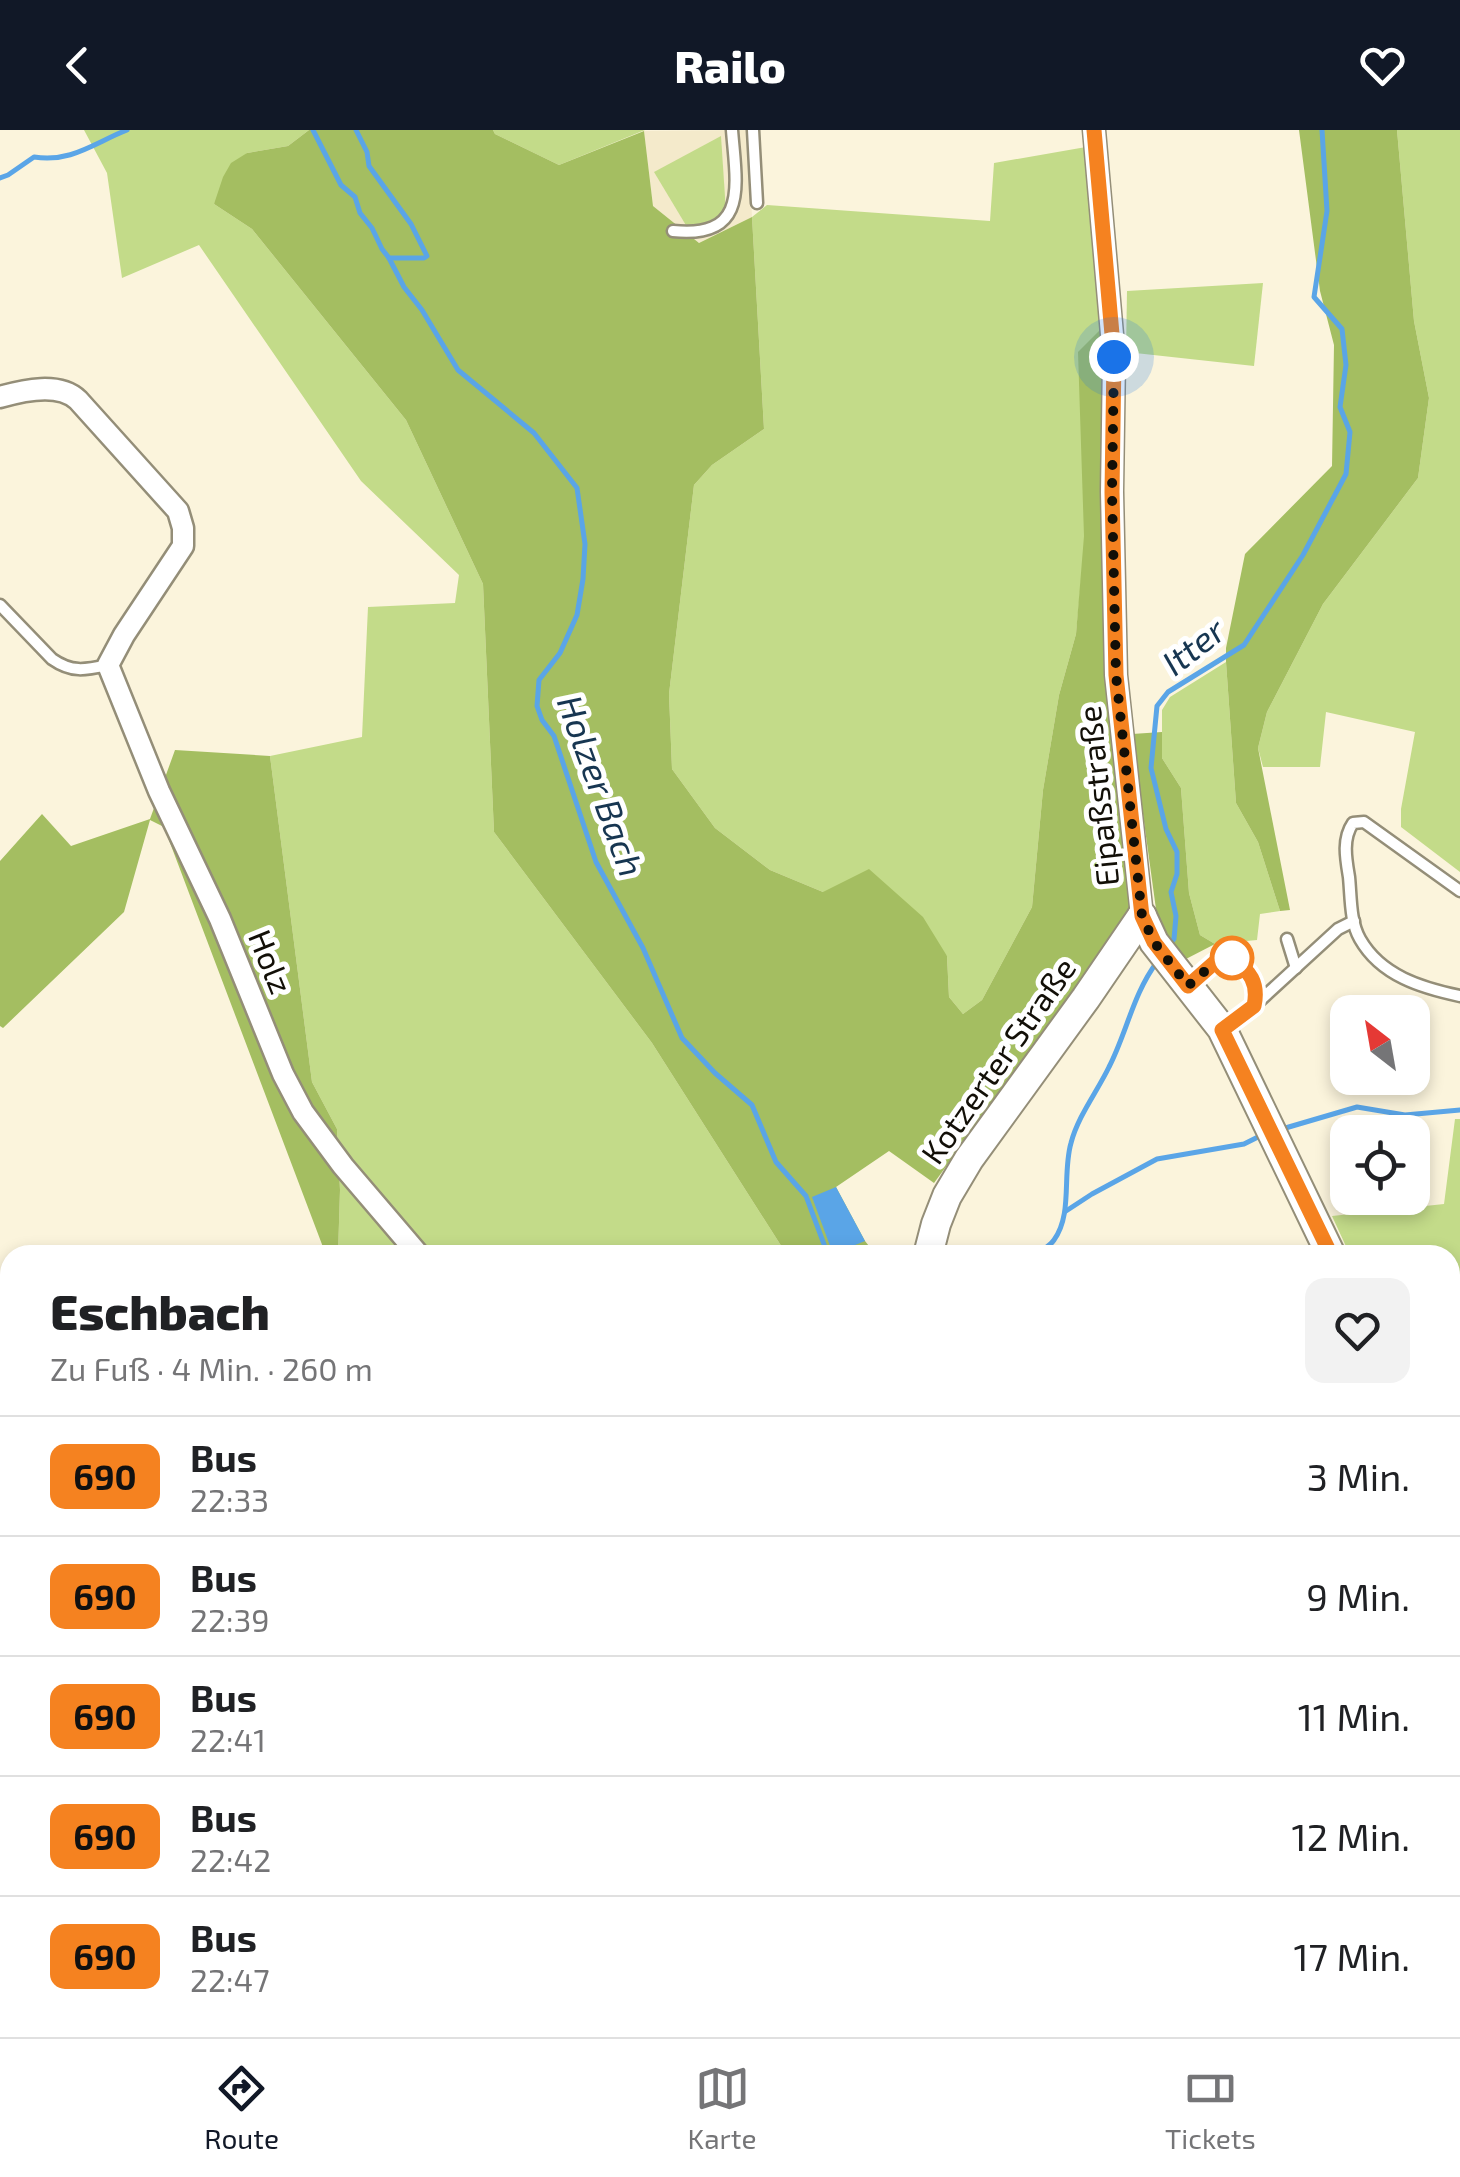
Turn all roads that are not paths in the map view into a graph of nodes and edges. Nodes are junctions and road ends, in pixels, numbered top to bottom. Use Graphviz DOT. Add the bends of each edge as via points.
graph roads {
  1 [pos="732,130"];
  2 [pos="753,130"];
  3 [pos="1094,130"];
  4 [pos="756,204"];
  5 [pos="673,231"];
  6 [pos="0,397"];
  7 [pos="0,605"];
  8 [pos="108,665"];
  9 [pos="1460,891"];
  10 [pos="1142,916"];
  11 [pos="1354,921"];
  12 [pos="1286,939"];
  13 [pos="1296,968"];
  14 [pos="1188,986"];
  15 [pos="1460,996"];
  16 [pos="1254,1006"];
  17 [pos="1222,1030"];
  18 [pos="410,1245"];
  19 [pos="931,1245"];
  20 [pos="1326,1245"];
  1 -- 5 [label="lane" via="734,208 703,232"];
  2 -- 4 [label="lane"];
  3 -- 10 [label="street, Eipaßstraße" via="1114,357 1116,675"];
  6 -- 8 [label="street" via="68,391 178,511 183,546"];
  7 -- 8 [label="lane" via="62,666 80,671"];
  8 -- 18 [label="street, Holz" via="283,1074 343,1166"];
  9 -- 11 [label="lane" via="1364,822 1353,823 1346,842"];
  10 -- 14 [label="street"];
  10 -- 19 [label="street, Kotzerter Straße" via="969,1159"];
  11 -- 13 [label="lane"];
  11 -- 15 [label="lane" via="1389,971"];
  12 -- 13 [label="lane"];
  13 -- 16 [label="lane"];
  14 -- 16 [label="lane" via="1214,963 1232,958 1254,979"];
  14 -- 17 [label="street"];
  16 -- 17 [label="lane"];
  17 -- 20 [label="street"];
}
